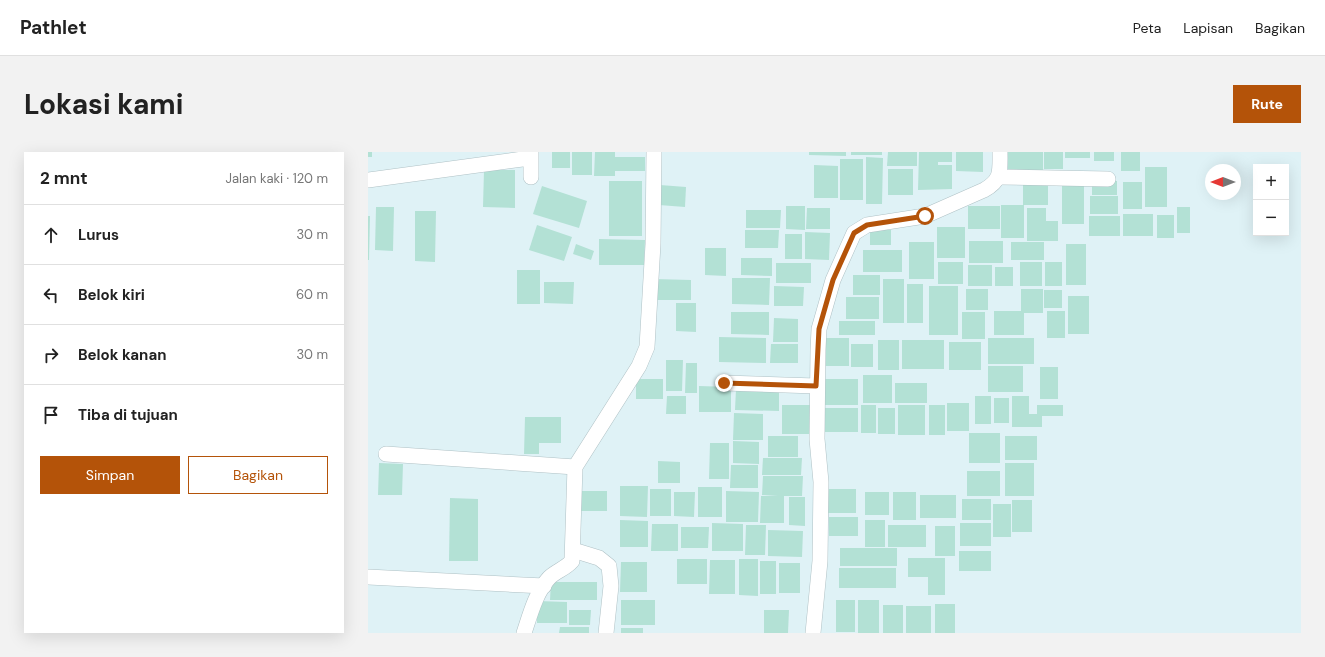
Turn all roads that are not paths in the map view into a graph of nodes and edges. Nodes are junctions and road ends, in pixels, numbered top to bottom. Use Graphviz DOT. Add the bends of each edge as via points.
graph roads {
  1 [pos="654,152"];
  2 [pos="1000,152"];
  3 [pos="530,155"];
  4 [pos="530,177"];
  5 [pos="1000,177"];
  6 [pos="1108,179"];
  7 [pos="368,180"];
  8 [pos="724,383"];
  9 [pos="816,386"];
  10 [pos="386,454"];
  11 [pos="575,467"];
  12 [pos="573,550"];
  13 [pos="368,577"];
  14 [pos="544,586"];
  15 [pos="524,633"];
  16 [pos="606,633"];
  17 [pos="813,633"];
  1 -- 11 [label="street" via="653,244 647,347 639,366"];
  2 -- 5 [label="street"];
  3 -- 4 [label="street"];
  3 -- 7 [label="street"];
  5 -- 6 [label="street"];
  5 -- 9 [label="street" via="984,190 925,216 867,225 854,233 833,280 819,329"];
  8 -- 9 [label="street"];
  9 -- 17 [label="street" via="821,482 820,545"];
  10 -- 11 [label="street"];
  11 -- 12 [label="street"];
  12 -- 14 [label="street" via="572,561"];
  12 -- 16 [label="street" via="599,558 609,566 611,586"];
  13 -- 14 [label="street"];
  14 -- 15 [label="street" via="532,609"];
}
